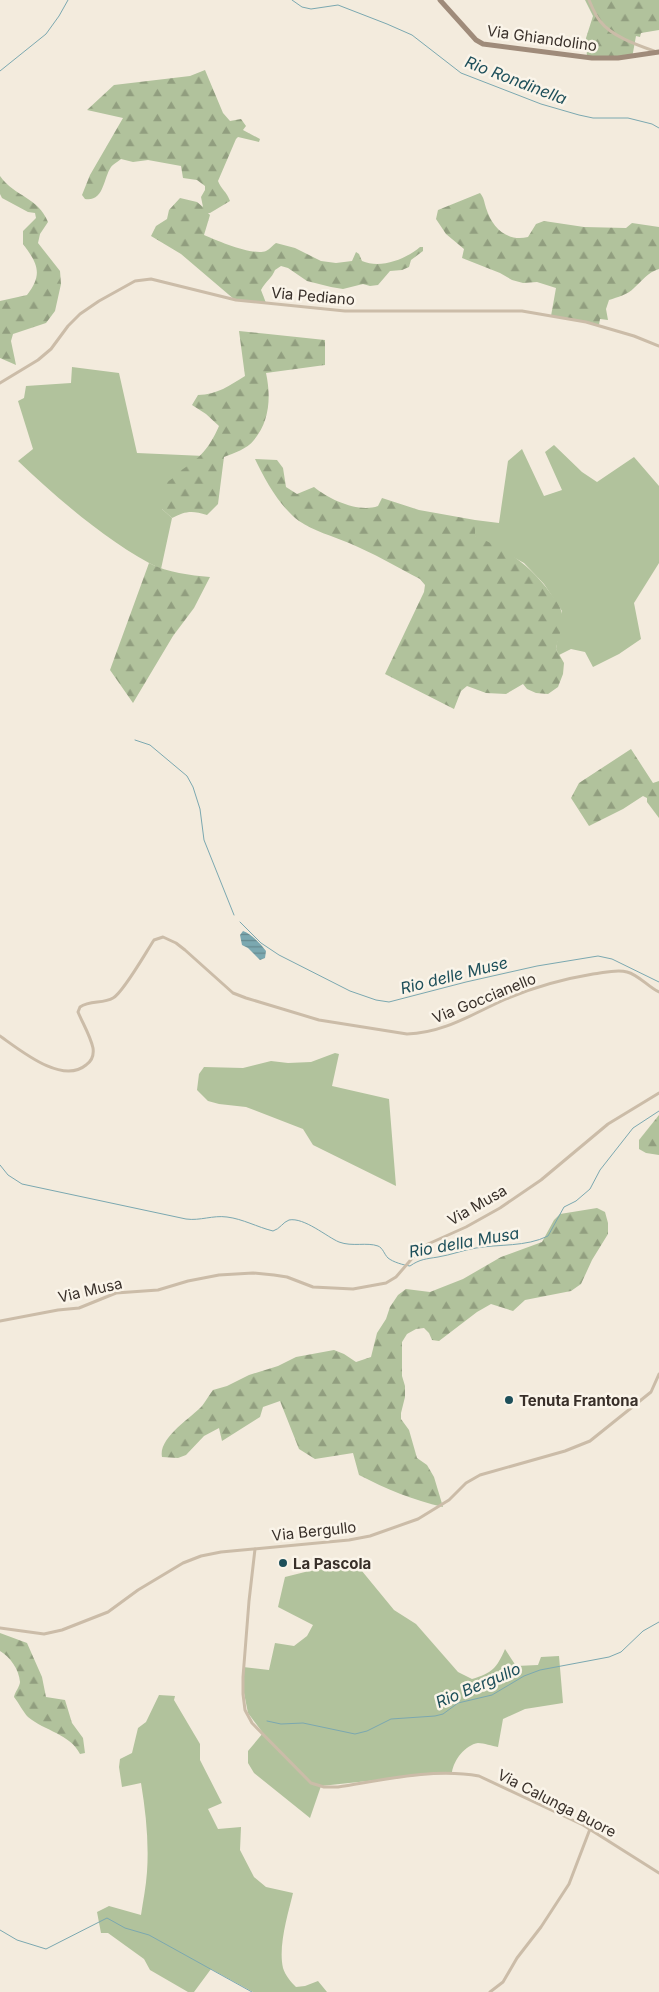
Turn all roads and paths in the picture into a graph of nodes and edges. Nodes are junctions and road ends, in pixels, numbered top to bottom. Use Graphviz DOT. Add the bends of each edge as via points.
graph roads {
  1 [pos="440,0"];
  2 [pos="589,0"];
  3 [pos="658,52"];
  4 [pos="659,346"];
  5 [pos="0,383"];
  6 [pos="659,992"];
  7 [pos="0,1036"];
  8 [pos="659,1093"];
  9 [pos="0,1321"];
  10 [pos="659,1374"];
  11 [pos="255,1549"];
  12 [pos="0,1628"];
  13 [pos="590,1829"];
  14 [pos="659,1873"];
  15 [pos="490,1992"];
  1 -- 3 [label="street, Via Ghiandolino" via="482,44 592,58"];
  2 -- 3 [label="street" via="600,22 608,29"];
  4 -- 5 [label="street, Via Pediano" via="586,322 522,310 345,311 236,300 151,279 135,281 80,314 51,349"];
  6 -- 7 [label="street, Via Goccianello" via="628,972 579,976 520,993 446,1028 406,1034 319,1020 246,998 233,992 180,946 163,937 154,940 117,996 80,1007 78,1012 93,1055 85,1066 68,1072 44,1065"];
  8 -- 9 [label="street, Via Musa" via="608,1124 541,1180 500,1208 428,1244 386,1283 353,1289 313,1287 274,1275 219,1275 158,1290 116,1293 78,1308"];
  10 -- 11 [label="street, Via Bergullo" via="651,1392 590,1441 480,1474 449,1500 418,1519 349,1540"];
  11 -- 12 [label="street, Via Bergullo" via="191,1559 108,1612 55,1632 32,1634"];
  11 -- 13 [label="street, Via Calunga Buore" via="243,1677 245,1710 252,1723 311,1784 338,1787 407,1777 460,1773 479,1776"];
  13 -- 14 [label="street, Via Calunga Buore"];
  13 -- 15 [label="street" via="569,1884 503,1982"];
}
